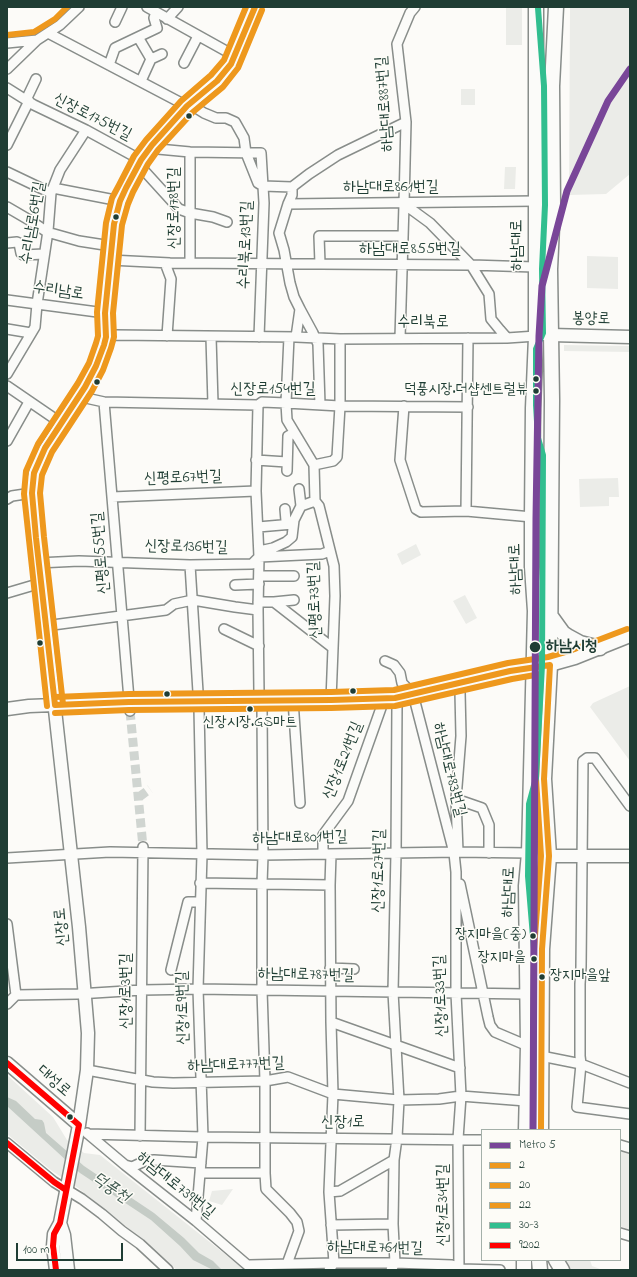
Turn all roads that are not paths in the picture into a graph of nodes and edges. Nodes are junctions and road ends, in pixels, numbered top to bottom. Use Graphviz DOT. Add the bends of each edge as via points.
graph roads {
  1 [pos="80,7"];
  2 [pos="122,7"];
  3 [pos="147,7"];
  4 [pos="178,7"];
  5 [pos="255,7"];
  6 [pos="415,7"];
  7 [pos="536,7"];
  8 [pos="556,7"];
  9 [pos="156,12"];
  10 [pos="167,19"];
  11 [pos="115,22"];
  12 [pos="48,33"];
  13 [pos="198,36"];
  14 [pos="138,37"];
  15 [pos="37,40"];
  16 [pos="7,43"];
  17 [pos="162,54"];
  18 [pos="235,56"];
  19 [pos="151,59"];
  20 [pos="184,63"];
  21 [pos="108,65"];
  22 [pos="7,69"];
  23 [pos="36,79"];
  24 [pos="141,81"];
  25 [pos="7,88"];
  26 [pos="27,100"];
  27 [pos="189,104"];
  28 [pos="406,122"];
  29 [pos="86,130"];
  30 [pos="152,145"];
  31 [pos="7,146"];
  32 [pos="190,152"];
  33 [pos="246,153"];
  34 [pos="261,153"];
  35 [pos="140,162"];
  36 [pos="7,172"];
  37 [pos="263,186"];
  38 [pos="292,187"];
  39 [pos="52,190"];
  40 [pos="120,201"];
  41 [pos="535,201"];
  42 [pos="288,204"];
  43 [pos="404,204"];
  44 [pos="7,206"];
  45 [pos="190,213"];
  46 [pos="227,222"];
  47 [pos="47,232"];
  48 [pos="403,236"];
  49 [pos="7,243"];
  50 [pos="111,246"];
  51 [pos="44,254"];
  52 [pos="110,260"];
  53 [pos="165,263"];
  54 [pos="190,263"];
  55 [pos="261,264"];
  56 [pos="286,264"];
  57 [pos="320,264"];
  58 [pos="402,264"];
  59 [pos="471,265"];
  60 [pos="535,267"];
  61 [pos="7,300"];
  62 [pos="37,304"];
  63 [pos="300,309"];
  64 [pos="105,313"];
  65 [pos="7,329"];
  66 [pos="31,333"];
  67 [pos="167,336"];
  68 [pos="551,336"];
  69 [pos="106,337"];
  70 [pos="211,337"];
  71 [pos="259,337"];
  72 [pos="292,337"];
  73 [pos="536,337"];
  74 [pos="630,337"];
  75 [pos="315,338"];
  76 [pos="400,338"];
  77 [pos="468,338"];
  78 [pos="507,338"];
  79 [pos="340,339"];
  80 [pos="7,374"];
  81 [pos="7,386"];
  82 [pos="80,394"];
  83 [pos="29,402"];
  84 [pos="104,402"];
  85 [pos="286,403"];
  86 [pos="213,404"];
  87 [pos="320,404"];
  88 [pos="258,406"];
  89 [pos="340,406"];
  90 [pos="404,406"];
  91 [pos="468,407"];
  92 [pos="61,423"];
  93 [pos="294,433"];
  94 [pos="7,441"];
  95 [pos="256,460"];
  96 [pos="314,465"];
  97 [pos="299,489"];
  98 [pos="256,491"];
  99 [pos="32,493"];
  100 [pos="112,497"];
  101 [pos="7,499"];
  102 [pos="315,501"];
  103 [pos="301,506"];
  104 [pos="285,509"];
  105 [pos="466,511"];
  106 [pos="532,518"];
  107 [pos="292,524"];
  108 [pos="258,527"];
  109 [pos="330,551"];
  110 [pos="259,554"];
  111 [pos="117,562"];
  112 [pos="38,563"];
  113 [pos="190,565"];
  114 [pos="294,576"];
  115 [pos="259,580"];
  116 [pos="41,583"];
  117 [pos="235,585"];
  118 [pos="7,593"];
  119 [pos="192,600"];
  120 [pos="294,600"];
  121 [pos="274,602"];
  122 [pos="258,606"];
  123 [pos="550,615"];
  124 [pos="123,616"];
  125 [pos="46,626"];
  126 [pos="224,629"];
  127 [pos="630,636"];
  128 [pos="259,646"];
  129 [pos="332,648"];
  130 [pos="600,648"];
  131 [pos="385,661"];
  132 [pos="550,665"];
  133 [pos="534,667"];
  134 [pos="458,683"];
  135 [pos="413,694"];
  136 [pos="380,698"];
  137 [pos="395,698"];
  138 [pos="260,700"];
  139 [pos="293,700"];
  140 [pos="331,700"];
  141 [pos="198,702"];
  142 [pos="55,706"];
  143 [pos="130,707"];
  144 [pos="7,709"];
  145 [pos="456,799"];
  146 [pos="300,803"];
  147 [pos="630,806"];
  148 [pos="144,850"];
  149 [pos="456,852"];
  150 [pos="396,853"];
  151 [pos="489,853"];
  152 [pos="529,853"];
  153 [pos="71,854"];
  154 [pos="202,854"];
  155 [pos="327,854"];
  156 [pos="263,855"];
  157 [pos="549,856"];
  158 [pos="581,856"];
  159 [pos="630,856"];
  160 [pos="7,858"];
  161 [pos="456,872"];
  162 [pos="200,883"];
  163 [pos="262,884"];
  164 [pos="330,885"];
  165 [pos="200,902"];
  166 [pos="7,924"];
  167 [pos="8,935"];
  168 [pos="330,968"];
  169 [pos="354,969"];
  170 [pos="171,970"];
  171 [pos="198,989"];
  172 [pos="142,990"];
  173 [pos="262,990"];
  174 [pos="331,991"];
  175 [pos="393,992"];
  176 [pos="456,992"];
  177 [pos="482,993"];
  178 [pos="85,994"];
  179 [pos="526,994"];
  180 [pos="16,996"];
  181 [pos="7,1004"];
  182 [pos="331,1022"];
  183 [pos="395,1045"];
  184 [pos="528,1046"];
  185 [pos="542,1056"];
  186 [pos="7,1063"];
  187 [pos="581,1064"];
  188 [pos="460,1068"];
  189 [pos="87,1070"];
  190 [pos="141,1080"];
  191 [pos="265,1081"];
  192 [pos="202,1083"];
  193 [pos="630,1083"];
  194 [pos="333,1094"];
  195 [pos="461,1096"];
  196 [pos="399,1100"];
  197 [pos="526,1101"];
  198 [pos="630,1114"];
  199 [pos="526,1129"];
  200 [pos="542,1129"];
  201 [pos="83,1130"];
  202 [pos="140,1136"];
  203 [pos="203,1137"];
  204 [pos="264,1138"];
  205 [pos="331,1138"];
  206 [pos="397,1138"];
  207 [pos="458,1139"];
  208 [pos="481,1140"];
  209 [pos="7,1144"];
  210 [pos="394,1160"];
  211 [pos="201,1163"];
  212 [pos="125,1165"];
  213 [pos="200,1173"];
  214 [pos="265,1173"];
  215 [pos="67,1187"];
  216 [pos="329,1192"];
  217 [pos="196,1221"];
  218 [pos="60,1223"];
  219 [pos="393,1224"];
  220 [pos="331,1225"];
  221 [pos="557,1261"];
  222 [pos="288,1264"];
  223 [pos="331,1266"];
  224 [pos="393,1267"];
  225 [pos="250,1268"];
  226 [pos="460,1269"];
  227 [pos="56,1270"];
  228 [pos="68,1270"];
  229 [pos="168,1270"];
  230 [pos="500,1270"];
  231 [pos="562,1270"];
  1 -- 12 [label="street"];
  2 -- 11 [label="street"];
  3 -- 9 [label="street"];
  4 -- 10 [label="street"];
  5 -- 18 [label="street, 신장로"];
  6 -- 28 [label="street, 하남대로887번길" via="397,44"];
  7 -- 41 [label="main road, 하남대로"];
  8 -- 68 [label="main road, 하남대로" via="552,86"];
  9 -- 10 [label="street"];
  9 -- 14 [label="street" via="154,18 157,28"];
  10 -- 13 [label="street"];
  12 -- 15 [label="street"];
  12 -- 21 [label="street"];
  13 -- 18 [label="street"];
  13 -- 20 [label="street"];
  14 -- 19 [label="street"];
  14 -- 21 [label="street" via="115,48"];
  15 -- 16 [label="street"];
  15 -- 22 [label="street"];
  17 -- 19 [label="street"];
  18 -- 27 [label="street, 신장로" via="217,81"];
  19 -- 24 [label="street"];
  21 -- 24 [label="street"];
  23 -- 26 [label="street"];
  24 -- 27 [label="street"];
  25 -- 26 [label="street, 신장로175번길"];
  26 -- 29 [label="street, 신장로175번길"];
  26 -- 31 [label="street, 신장로175번길"];
  27 -- 30 [label="street, 신장로"];
  27 -- 33 [label="street" via="216,118 226,118 235,122 244,138"];
  28 -- 38 [label="street" via="338,155"];
  28 -- 43 [label="street, 하남대로887번길"];
  29 -- 35 [label="street, 신장로175번길"];
  29 -- 39 [label="street, 수리남로6번길" via="60,170"];
  30 -- 32 [label="street, 신장로178번길" via="158,149"];
  30 -- 35 [label="street, 신장로"];
  32 -- 33 [label="street, 신장로178번길"];
  32 -- 45 [label="street, 신장로178번길"];
  33 -- 34 [label="street, 신장로178번길"];
  33 -- 37 [label="street" via="258,183"];
  34 -- 37 [label="street, 수리북로13번길"];
  35 -- 40 [label="street, 신장로"];
  35 -- 45 [label="street, 신장로175번길" via="179,209"];
  36 -- 39 [label="street"];
  37 -- 38 [label="street"];
  37 -- 55 [label="street, 수리북로13번길"];
  38 -- 42 [label="street"];
  39 -- 40 [label="street"];
  39 -- 47 [label="street, 수리남로6번길"];
  40 -- 50 [label="street, 신장로"];
  41 -- 43 [label="street, 하남대로861번길"];
  41 -- 60 [label="main road, 하남대로"];
  42 -- 43 [label="street, 하남대로861번길"];
  42 -- 56 [label="street" via="279,233"];
  43 -- 48 [label="street, 하남대로887번길"];
  43 -- 59 [label="street" via="430,223"];
  44 -- 47 [label="street"];
  45 -- 46 [label="street"];
  45 -- 54 [label="street, 신장로178번길"];
  47 -- 50 [label="street" via="78,241"];
  47 -- 51 [label="street, 수리남로6번길"];
  48 -- 57 [label="street" via="319,236"];
  48 -- 58 [label="street, 하남대로887번길"];
  49 -- 51 [label="street" via="19,243 23,255"];
  50 -- 52 [label="street, 신장로"];
  51 -- 62 [label="street, 수리남로6번길"];
  52 -- 53 [label="street, 하남대로855번길"];
  52 -- 64 [label="street, 신장로"];
  53 -- 54 [label="street, 하남대로855번길"];
  53 -- 67 [label="street" via="171,278"];
  54 -- 55 [label="street, 하남대로855번길"];
  55 -- 56 [label="street, 하남대로855번길"];
  55 -- 71 [label="street, 수리북로13번길"];
  56 -- 57 [label="street, 하남대로855번길"];
  56 -- 63 [label="street" via="294,297"];
  57 -- 58 [label="street, 하남대로855번길"];
  58 -- 59 [label="street, 하남대로855번길"];
  58 -- 76 [label="street, 하남대로887번길"];
  59 -- 60 [label="street, 하남대로855번길"];
  59 -- 78 [label="street" via="489,294 492,319"];
  60 -- 73 [label="main road, 하남대로"];
  61 -- 62 [label="street, 수리남로"];
  62 -- 64 [label="street, 수리남로"];
  62 -- 66 [label="street, 수리남로6번길" via="35,328"];
  63 -- 72 [label="street"];
  63 -- 75 [label="street"];
  64 -- 69 [label="street, 신장로"];
  65 -- 66 [label="street"];
  66 -- 80 [label="street, 수리남로6번길"];
  67 -- 69 [label="street, 수리북로"];
  67 -- 70 [label="street, 수리북로"];
  68 -- 73 [label="street, 수리북로"];
  68 -- 74 [label="street, 봉양로"];
  68 -- 123 [label="main road, 하남대로"];
  69 -- 82 [label="street, 신장로" via="96,366"];
  70 -- 71 [label="street, 수리북로"];
  70 -- 86 [label="street"];
  71 -- 72 [label="street, 수리북로"];
  72 -- 75 [label="street, 수리북로"];
  72 -- 85 [label="street"];
  73 -- 78 [label="street, 수리북로"];
  73 -- 106 [label="main road, 하남대로" via="532,408"];
  75 -- 79 [label="street, 수리북로"];
  75 -- 87 [label="street" via="319,354"];
  76 -- 77 [label="street, 수리북로"];
  76 -- 79 [label="street, 수리북로"];
  77 -- 78 [label="street, 수리북로"];
  77 -- 91 [label="street"];
  79 -- 89 [label="street"];
  81 -- 83 [label="street"];
  82 -- 84 [label="street, 신장로154번길"];
  82 -- 92 [label="street, 신장로"];
  83 -- 92 [label="street"];
  83 -- 94 [label="street"];
  84 -- 86 [label="street, 신장로154번길"];
  84 -- 100 [label="street, 신평로55번길"];
  85 -- 87 [label="street, 신장로154번길"];
  85 -- 88 [label="street, 신장로154번길" via="262,402"];
  85 -- 93 [label="street" via="287,420"];
  86 -- 88 [label="street, 신장로154번길"];
  87 -- 89 [label="street, 신장로154번길"];
  88 -- 95 [label="street"];
  89 -- 90 [label="street, 신장로154번길"];
  89 -- 96 [label="street" via="337,457 333,461"];
  90 -- 91 [label="street, 신장로154번길"];
  90 -- 105 [label="street" via="400,460 416,509 421,512"];
  91 -- 105 [label="street"];
  92 -- 99 [label="street, 신장로" via="37,465"];
  93 -- 95 [label="street" via="288,436 287,466"];
  93 -- 96 [label="street"];
  95 -- 98 [label="street"];
  96 -- 102 [label="street, 신평로73번길"];
  97 -- 103 [label="street"];
  98 -- 100 [label="street, 신평로67번길"];
  98 -- 108 [label="street"];
  99 -- 101 [label="street"];
  99 -- 112 [label="street, 신장로"];
  100 -- 111 [label="street, 신평로55번길"];
  102 -- 103 [label="street"];
  102 -- 109 [label="street, 신평로73번길" via="319,506"];
  103 -- 107 [label="street"];
  104 -- 107 [label="street" via="286,521"];
  105 -- 106 [label="street"];
  106 -- 133 [label="main road, 하남대로"];
  107 -- 108 [label="street"];
  107 -- 110 [label="street" via="292,537"];
  108 -- 110 [label="street"];
  109 -- 110 [label="street, 신장로136번길" via="322,554"];
  109 -- 129 [label="street, 신평로73번길" via="334,566 335,596"];
  110 -- 113 [label="street, 신장로136번길" via="252,564"];
  110 -- 115 [label="street"];
  111 -- 112 [label="street, 신장로136번길"];
  111 -- 113 [label="street, 신장로136번길"];
  111 -- 124 [label="street, 신평로55번길"];
  112 -- 116 [label="street, 신장로"];
  113 -- 119 [label="street, 신장1로9번길"];
  114 -- 115 [label="street"];
  115 -- 117 [label="street"];
  115 -- 122 [label="street"];
  116 -- 118 [label="street"];
  116 -- 125 [label="street, 신장로"];
  119 -- 122 [label="street" via="235,607"];
  119 -- 124 [label="street" via="174,604 166,610"];
  119 -- 141 [label="street, 신장1로9번길"];
  120 -- 121 [label="street"];
  121 -- 122 [label="street"];
  121 -- 129 [label="street"];
  122 -- 128 [label="street"];
  123 -- 130 [label="main road" via="569,637"];
  123 -- 132 [label="main road, 하남대로"];
  124 -- 125 [label="street"];
  124 -- 143 [label="street, 신평로55번길"];
  125 -- 142 [label="street, 신장로"];
  126 -- 128 [label="street"];
  127 -- 130 [label="street"];
  128 -- 138 [label="street"];
  129 -- 140 [label="street, 신평로73번길"];
  130 -- 132 [label="street"];
  131 -- 135 [label="street" via="394,665 400,673 402,683"];
  132 -- 133 [label="street"];
  132 -- 157 [label="main road, 하남대로" via="544,779"];
  133 -- 134 [label="street"];
  133 -- 152 [label="main road, 하남대로"];
  134 -- 135 [label="street"];
  134 -- 145 [label="street, 신장1로33번길" via="461,736"];
  135 -- 137 [label="street"];
  135 -- 149 [label="street, 하남대로783번길"];
  136 -- 137 [label="street"];
  136 -- 140 [label="street"];
  136 -- 155 [label="street, 신장1로21번길" via="381,708 348,801 323,835"];
  137 -- 150 [label="street, 신장1로27번길"];
  138 -- 139 [label="street"];
  138 -- 141 [label="street"];
  138 -- 156 [label="street"];
  139 -- 140 [label="street"];
  139 -- 146 [label="street"];
  141 -- 143 [label="street"];
  141 -- 154 [label="street, 신장1로9번길"];
  142 -- 143 [label="street"];
  142 -- 144 [label="street"];
  142 -- 153 [label="street, 신장로"];
  145 -- 149 [label="street, 신장1로33번길"];
  145 -- 151 [label="street" via="482,808 489,825"];
  147 -- 158 [label="street" via="595,758 583,761"];
  148 -- 153 [label="street, 하남대로801번길"];
  148 -- 154 [label="street, 하남대로801번길"];
  148 -- 172 [label="street, 신장1로3번길"];
  149 -- 150 [label="street, 하남대로801번길"];
  149 -- 151 [label="street, 하남대로801번길"];
  149 -- 161 [label="street, 신장1로33번길"];
  150 -- 155 [label="street, 하남대로801번길"];
  150 -- 175 [label="street, 신장1로27번길"];
  151 -- 152 [label="street, 하남대로801번길"];
  152 -- 179 [label="main road, 하남대로" via="526,886"];
  153 -- 160 [label="street, 하남대로801번길"];
  153 -- 178 [label="street, 신장로"];
  154 -- 156 [label="street, 하남대로801번길"];
  154 -- 162 [label="street, 신장1로9번길"];
  155 -- 156 [label="street, 하남대로801번길"];
  155 -- 164 [label="street, 신장1로21번길"];
  156 -- 163 [label="street"];
  157 -- 158 [label="street"];
  157 -- 185 [label="main road, 하남대로" via="542,949"];
  158 -- 159 [label="street"];
  158 -- 187 [label="street"];
  161 -- 176 [label="street, 신장1로33번길"];
  161 -- 177 [label="street"];
  162 -- 163 [label="street"];
  162 -- 165 [label="street, 신장1로9번길"];
  163 -- 164 [label="street"];
  163 -- 173 [label="street"];
  164 -- 168 [label="street, 신장1로21번길"];
  165 -- 170 [label="street, 신장1로9번길" via="188,902"];
  165 -- 171 [label="street, 신장1로9번길"];
  166 -- 167 [label="street"];
  167 -- 180 [label="street"];
  168 -- 169 [label="street"];
  168 -- 174 [label="street, 신장1로21번길"];
  171 -- 172 [label="street, 하남대로787번길"];
  171 -- 173 [label="street, 하남대로787번길"];
  171 -- 192 [label="street, 신장1로9번길"];
  172 -- 178 [label="street, 하남대로787번길"];
  172 -- 190 [label="street, 신장1로3번길"];
  173 -- 174 [label="street, 하남대로787번길"];
  173 -- 191 [label="street"];
  174 -- 175 [label="street, 하남대로787번길"];
  174 -- 182 [label="street, 신장1로21번길"];
  175 -- 176 [label="street, 하남대로787번길"];
  175 -- 183 [label="street, 신장1로27번길"];
  176 -- 177 [label="street, 하남대로787번길"];
  176 -- 188 [label="street, 신장1로33번길"];
  177 -- 179 [label="street, 하남대로787번길"];
  177 -- 184 [label="street" via="490,1025 495,1032"];
  178 -- 180 [label="street, 하남대로787번길"];
  178 -- 189 [label="street, 신장로"];
  179 -- 184 [label="main road, 하남대로"];
  180 -- 181 [label="street"];
  182 -- 183 [label="street"];
  182 -- 194 [label="street, 신장1로21번길"];
  183 -- 188 [label="street"];
  183 -- 196 [label="street, 신장1로27번길"];
  184 -- 185 [label="street"];
  184 -- 197 [label="main road, 하남대로"];
  185 -- 187 [label="street"];
  185 -- 200 [label="main road, 하남대로"];
  186 -- 201 [label="street, 대성로"];
  187 -- 193 [label="street"];
  187 -- 198 [label="street" via="577,1107"];
  188 -- 195 [label="street, 신장1로33번길"];
  189 -- 190 [label="street, 하남대로777번길"];
  189 -- 201 [label="street, 신장로"];
  190 -- 192 [label="street, 하남대로777번길"];
  190 -- 202 [label="street, 신장1로3번길"];
  191 -- 192 [label="street, 하남대로777번길"];
  191 -- 194 [label="street, 하남대로777번길" via="288,1077"];
  191 -- 204 [label="street"];
  192 -- 203 [label="street, 신장1로9번길"];
  194 -- 196 [label="street, 하남대로777번길"];
  194 -- 205 [label="street, 신장1로21번길"];
  195 -- 196 [label="street, 하남대로777번길"];
  195 -- 197 [label="street, 하남대로777번길"];
  195 -- 207 [label="street, 신장1로33번길"];
  196 -- 206 [label="street, 신장1로27번길"];
  197 -- 199 [label="main road, 하남대로"];
  201 -- 202 [label="street, 신장1로"];
  201 -- 212 [label="street, 하남대로739번길"];
  201 -- 215 [label="street, 신장로"];
  202 -- 203 [label="street, 신장1로"];
  203 -- 204 [label="street, 신장1로"];
  203 -- 211 [label="street"];
  204 -- 205 [label="street, 신장1로"];
  204 -- 214 [label="street"];
  205 -- 206 [label="street, 신장1로"];
  205 -- 216 [label="street, 신장1로21번길"];
  206 -- 207 [label="street, 신장1로"];
  206 -- 210 [label="street, 신장1로27번길"];
  207 -- 208 [label="street, 신장1로"];
  207 -- 226 [label="street, 신장1로34번길"];
  209 -- 215 [label="street" via="54,1182"];
  210 -- 216 [label="street" via="340,1191"];
  210 -- 219 [label="street, 신장1로27번길"];
  211 -- 212 [label="street" via="154,1160 132,1167"];
  211 -- 213 [label="street"];
  212 -- 217 [label="street, 하남대로739번길"];
  213 -- 214 [label="street"];
  213 -- 217 [label="street"];
  214 -- 222 [label="street" via="266,1189 297,1222 299,1231"];
  215 -- 218 [label="street, 신장로"];
  215 -- 229 [label="street" via="140,1244"];
  216 -- 220 [label="street, 신장1로21번길"];
  217 -- 225 [label="street, 하남대로739번길"];
  218 -- 227 [label="street, 신장로" via="54,1234"];
  218 -- 228 [label="street, 신장로"];
  219 -- 220 [label="street"];
  219 -- 224 [label="street, 신장1로27번길"];
  220 -- 223 [label="street, 신장1로21번길"];
  221 -- 231 [label="main road"];
  222 -- 223 [label="street, 하남대로761번길"];
  222 -- 225 [label="street, 하남대로761번길"];
  223 -- 224 [label="street, 하남대로761번길"];
  224 -- 226 [label="street, 하남대로761번길" via="452,1265"];
  226 -- 230 [label="street, 하남대로761번길"];
}
